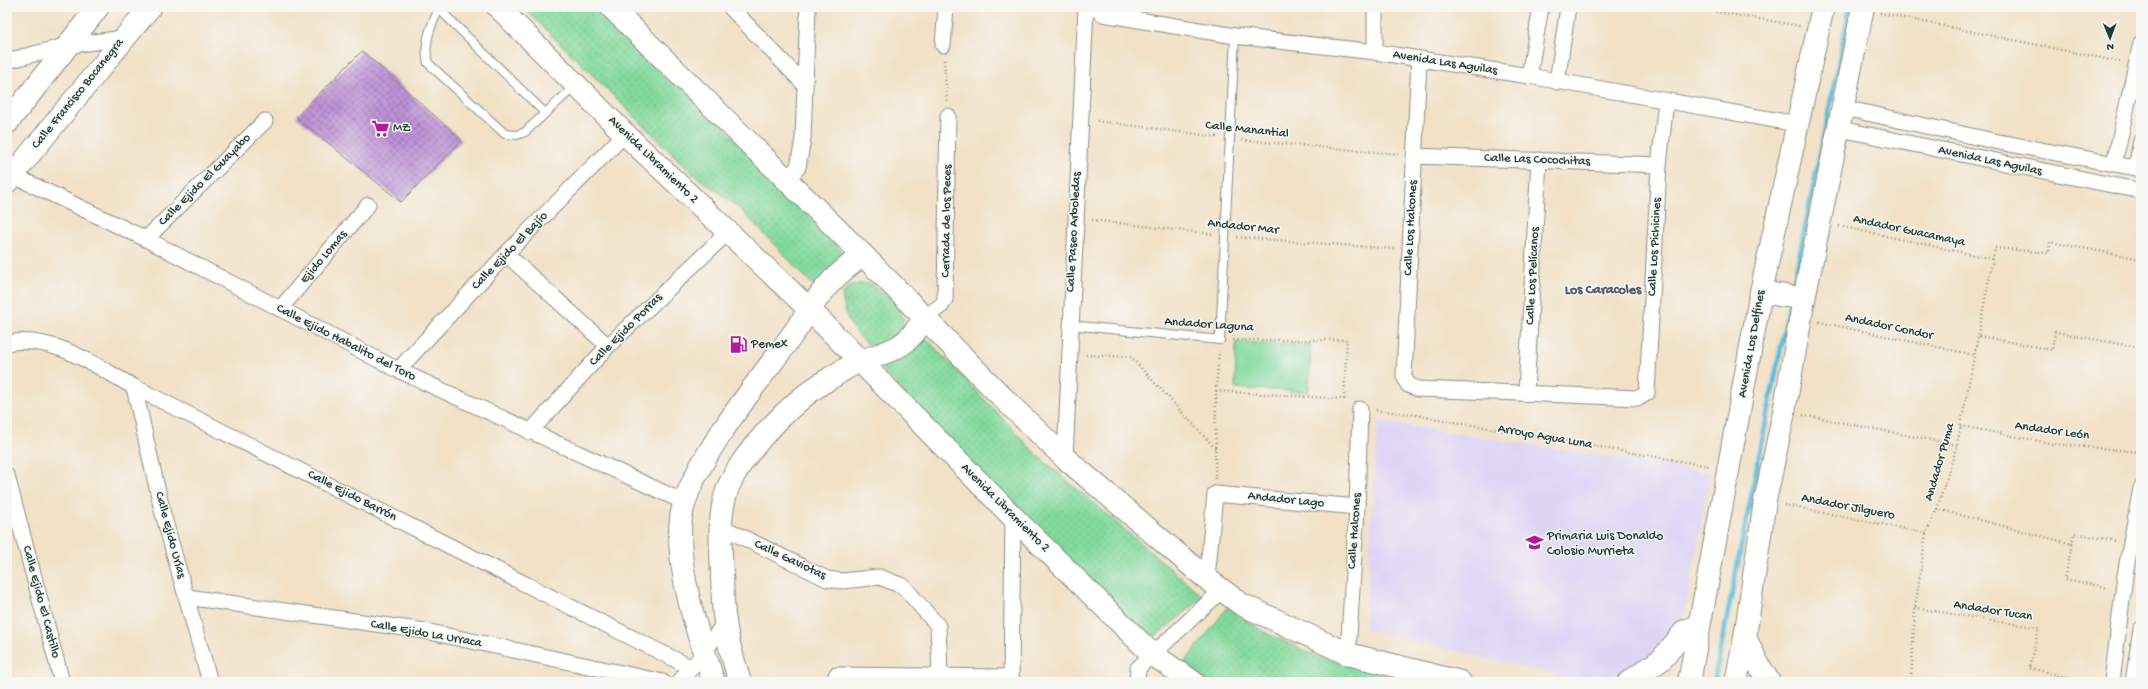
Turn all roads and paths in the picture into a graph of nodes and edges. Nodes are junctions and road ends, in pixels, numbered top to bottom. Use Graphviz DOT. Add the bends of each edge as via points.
graph roads {
  1 [pos="98,7"];
  2 [pos="150,7"];
  3 [pos="498,7"];
  4 [pos="730,7"];
  5 [pos="808,7"];
  6 [pos="946,7"];
  7 [pos="1086,7"];
  8 [pos="1094,7"];
  9 [pos="1375,7"];
  10 [pos="1541,7"];
  11 [pos="1568,7"];
  12 [pos="1688,7"];
  13 [pos="1823,7"];
  14 [pos="439,8"];
  15 [pos="1863,8"];
  16 [pos="616,9"];
  17 [pos="1818,29"];
  18 [pos="1235,36"];
  19 [pos="123,38"];
  20 [pos="2141,43"];
  21 [pos="943,45"];
  22 [pos="66,46"];
  23 [pos="1375,52"];
  24 [pos="1419,60"];
  25 [pos="7,61"];
  26 [pos="2137,65"];
  27 [pos="1529,76"];
  28 [pos="1557,82"];
  29 [pos="805,85"];
  30 [pos="576,86"];
  31 [pos="1666,100"];
  32 [pos="1844,108"];
  33 [pos="545,113"];
  34 [pos="948,116"];
  35 [pos="1079,119"];
  36 [pos="264,121"];
  37 [pos="7,122"];
  38 [pos="1797,124"];
  39 [pos="1840,130"];
  40 [pos="625,134"];
  41 [pos="1231,139"];
  42 [pos="2141,141"];
  43 [pos="1414,156"];
  44 [pos="1539,160"];
  45 [pos="2114,164"];
  46 [pos="1659,165"];
  47 [pos="2138,168"];
  48 [pos="10,178"];
  49 [pos="786,181"];
  50 [pos="2141,191"];
  51 [pos="368,205"];
  52 [pos="1075,218"];
  53 [pos="1821,222"];
  54 [pos="727,232"];
  55 [pos="1224,236"];
  56 [pos="146,239"];
  57 [pos="1410,250"];
  58 [pos="506,254"];
  59 [pos="863,255"];
  60 [pos="1993,259"];
  61 [pos="2141,259"];
  62 [pos="1761,292"];
  63 [pos="1802,308"];
  64 [pos="280,309"];
  65 [pos="810,310"];
  66 [pos="925,317"];
  67 [pos="1070,325"];
  68 [pos="1978,336"];
  69 [pos="1220,340"];
  70 [pos="7,343"];
  71 [pos="608,346"];
  72 [pos="2141,348"];
  73 [pos="1069,354"];
  74 [pos="1975,355"];
  75 [pos="860,362"];
  76 [pos="398,370"];
  77 [pos="134,387"];
  78 [pos="1216,391"];
  79 [pos="1526,392"];
  80 [pos="1360,409"];
  81 [pos="1784,412"];
  82 [pos="1961,426"];
  83 [pos="530,432"];
  84 [pos="1957,445"];
  85 [pos="1216,449"];
  86 [pos="2141,452"];
  87 [pos="1065,458"];
  88 [pos="1729,469"];
  89 [pos="7,476"];
  90 [pos="2141,488"];
  91 [pos="1215,494"];
  92 [pos="1765,501"];
  93 [pos="684,502"];
  94 [pos="1357,507"];
  95 [pos="1937,509"];
  96 [pos="1013,516"];
  97 [pos="720,526"];
  98 [pos="1926,533"];
  99 [pos="2131,542"];
  100 [pos="2072,544"];
  101 [pos="2125,575"];
  102 [pos="1214,585"];
  103 [pos="187,597"];
  104 [pos="1915,608"];
  105 [pos="725,621"];
  106 [pos="1699,625"];
  107 [pos="2141,629"];
  108 [pos="1745,637"];
  109 [pos="1152,654"];
  110 [pos="1348,654"];
  111 [pos="698,660"];
  112 [pos="836,675"];
  113 [pos="940,675"];
  114 [pos="1011,679"];
  115 [pos="62,682"];
  116 [pos="210,682"];
  117 [pos="664,682"];
  118 [pos="679,682"];
  119 [pos="714,682"];
  120 [pos="740,682"];
  121 [pos="1137,682"];
  122 [pos="1192,682"];
  123 [pos="1460,682"];
  124 [pos="1629,682"];
  125 [pos="1689,682"];
  126 [pos="1736,682"];
  127 [pos="1769,682"];
  128 [pos="1911,682"];
  129 [pos="2087,682"];
  130 [pos="2112,682"];
  131 [pos="2133,682"];
  1 -- 22 [label="street"];
  2 -- 19 [label="street, Calle Francisco Bocanegra"];
  3 -- 30 [label="street, Avenida Libramiento 2"];
  4 -- 29 [label="street"];
  5 -- 29 [label="street"];
  6 -- 21 [label="street"];
  7 -- 35 [label="street, Calle Paseo Arboledas"];
  8 -- 18 [label="street, Avenida Las Aguilas" via="1103,14"];
  9 -- 23 [label="street"];
  10 -- 27 [label="street"];
  11 -- 28 [label="street"];
  12 -- 17 [label="path"];
  13 -- 17 [label="street, Avenida Los Delfines"];
  14 -- 33 [label="lane"];
  14 -- 33 [label="lane" via="426,42 425,52 433,69 505,134 517,135 525,132"];
  15 -- 26 [label="path"];
  15 -- 32 [label="street"];
  16 -- 49 [label="street"];
  17 -- 38 [label="street, Avenida Los Delfines"];
  18 -- 23 [label="street, Avenida Las Aguilas"];
  18 -- 41 [label="lane"];
  19 -- 22 [label="street"];
  19 -- 48 [label="street, Calle Francisco Bocanegra"];
  20 -- 26 [label="street"];
  21 -- 34 [label="path"];
  22 -- 25 [label="street"];
  22 -- 37 [label="street"];
  23 -- 24 [label="street, Avenida Las Aguilas"];
  24 -- 27 [label="street, Avenida Las Aguilas"];
  24 -- 43 [label="street, Calle Los Halcones"];
  26 -- 45 [label="street"];
  27 -- 28 [label="street, Avenida Las Aguilas"];
  28 -- 31 [label="street, Avenida Las Aguilas"];
  29 -- 49 [label="street" via="803,139 798,167"];
  30 -- 33 [label="lane"];
  30 -- 40 [label="street, Avenida Libramiento 2"];
  31 -- 38 [label="street, Avenida Las Aguilas"];
  31 -- 46 [label="street, Calle Los Pichicines"];
  32 -- 39 [label="street"];
  32 -- 45 [label="street, Avenida Las Aguilas"];
  34 -- 66 [label="street, Cerrada de los Peces" via="945,299 942,305"];
  35 -- 41 [label="path, Calle Manantial"];
  35 -- 52 [label="street, Calle Paseo Arboledas"];
  36 -- 56 [label="street, Calle Ejido El Guayabo"];
  38 -- 62 [label="street, Avenida Los Delfines"];
  39 -- 50 [label="street, Avenida Las Aguilas"];
  39 -- 53 [label="street"];
  40 -- 54 [label="street, Avenida Libramiento 2"];
  40 -- 58 [label="street, Calle Ejido El Bajío"];
  41 -- 43 [label="path, Calle Manantial"];
  41 -- 55 [label="lane"];
  42 -- 47 [label="street"];
  43 -- 44 [label="street, Calle Las Cocochitas"];
  43 -- 57 [label="street, Calle Los Halcones"];
  44 -- 46 [label="street, Calle Las Cocochitas"];
  44 -- 79 [label="street, Calle Los Pelícanos"];
  45 -- 47 [label="street, Avenida Las Aguilas"];
  46 -- 79 [label="street, Calle Los Pichicines" via="1647,393 1639,398"];
  48 -- 56 [label="street, Calle Ejido Habalito del Toro"];
  49 -- 59 [label="street"];
  51 -- 64 [label="street, Ejido Lomas"];
  52 -- 55 [label="path, Andador Mar"];
  52 -- 67 [label="street, Calle Paseo Arboledas"];
  53 -- 60 [label="path, Andador Guacamaya"];
  53 -- 63 [label="street"];
  54 -- 65 [label="street, Avenida Libramiento 2"];
  54 -- 71 [label="street, Calle Ejido Porras"];
  55 -- 57 [label="path, Andador Mar"];
  55 -- 69 [label="lane"];
  56 -- 64 [label="street, Calle Ejido Habalito del Toro"];
  57 -- 79 [label="street, Calle Los Halcones" via="1404,376 1408,385 1418,389"];
  58 -- 71 [label="street"];
  58 -- 76 [label="street, Calle Ejido El Bajío"];
  59 -- 65 [label="street" via="828,285"];
  59 -- 66 [label="street"];
  60 -- 61 [label="path, Andador Puma" via="1996,248 2049,253 2050,242"];
  60 -- 68 [label="path, Andador Puma"];
  62 -- 63 [label="street"];
  62 -- 88 [label="street, Avenida Los Delfines"];
  63 -- 74 [label="path, Andador Condor"];
  63 -- 81 [label="street"];
  64 -- 76 [label="street, Calle Ejido Habalito del Toro"];
  65 -- 75 [label="street, Avenida Libramiento 2"];
  65 -- 93 [label="street" via="718,439 701,466"];
  66 -- 75 [label="street" via="915,334 900,347"];
  66 -- 87 [label="street"];
  67 -- 69 [label="lane, Andador Laguna"];
  67 -- 73 [label="street, Calle Paseo Arboledas"];
  68 -- 72 [label="path" via="2052,350 2056,332"];
  68 -- 74 [label="path, Andador Puma"];
  69 -- 78 [label="path"];
  69 -- 78 [label="path, Andador Laguna" via="1347,340 1344,399"];
  70 -- 77 [label="street, Calle Ejido Barrón" via="40,342 68,351"];
  71 -- 83 [label="street, Calle Ejido Porras"];
  73 -- 85 [label="path" via="1131,357"];
  73 -- 87 [label="street, Calle Paseo Arboledas"];
  74 -- 82 [label="path, Andador Puma"];
  75 -- 96 [label="street, Avenida Libramiento 2"];
  75 -- 97 [label="street" via="825,381 774,423 747,455 732,479 725,497"];
  76 -- 83 [label="street, Calle Ejido Habalito del Toro"];
  77 -- 103 [label="street, Calle Ejido Urías" via="163,514"];
  77 -- 111 [label="street, Calle Ejido Barrón"];
  78 -- 85 [label="path"];
  80 -- 88 [label="path, Arroyo Agua Luna" via="1409,414"];
  80 -- 94 [label="street, Calle Halcones"];
  81 -- 84 [label="path"];
  81 -- 92 [label="street"];
  82 -- 84 [label="path, Andador Puma"];
  82 -- 86 [label="path, Andador León" via="2054,444"];
  83 -- 93 [label="street, Calle Ejido Habalito del Toro"];
  84 -- 95 [label="path, Andador Puma"];
  85 -- 91 [label="path"];
  87 -- 102 [label="street"];
  88 -- 106 [label="street, Avenida Los Delfines"];
  89 -- 115 [label="street, Calle Ejido El Castillo"];
  90 -- 99 [label="street"];
  91 -- 94 [label="street, Andador Lago"];
  91 -- 102 [label="street"];
  92 -- 98 [label="path, Andador Jilguero"];
  92 -- 108 [label="street"];
  93 -- 111 [label="street" via="680,540 682,566"];
  94 -- 110 [label="street, Calle Halcones"];
  95 -- 98 [label="path, Andador Puma"];
  95 -- 100 [label="path"];
  96 -- 109 [label="street, Avenida Libramiento 2"];
  96 -- 114 [label="street"];
  97 -- 105 [label="street"];
  97 -- 113 [label="street, Calle Gaviotas" via="827,579 843,581 879,577 903,586 938,626"];
  98 -- 104 [label="path, Andador Puma"];
  99 -- 100 [label="path" via="2074,533"];
  99 -- 101 [label="street"];
  100 -- 101 [label="path" via="2065,579 2111,588 2113,572"];
  101 -- 130 [label="street"];
  102 -- 109 [label="street"];
  102 -- 110 [label="street" via="1240,604"];
  103 -- 116 [label="street, Calle Ejido Urías"];
  103 -- 117 [label="street, Calle Ejido La Urraca" via="425,631"];
  104 -- 128 [label="path, Andador Puma"];
  104 -- 129 [label="path, Andador Tucan" via="2039,628 2029,668"];
  105 -- 111 [label="street"];
  105 -- 120 [label="street"];
  106 -- 124 [label="street" via="1685,631 1662,659"];
  106 -- 125 [label="street, Avenida Los Delfines"];
  107 -- 131 [label="street"];
  108 -- 126 [label="street"];
  108 -- 127 [label="street"];
  109 -- 121 [label="street" via="1138,668"];
  109 -- 122 [label="street, Avenida Libramiento 2"];
  110 -- 123 [label="street"];
  111 -- 118 [label="street"];
  111 -- 119 [label="street"];
  112 -- 113 [label="street"];
  113 -- 114 [label="street"];
}
